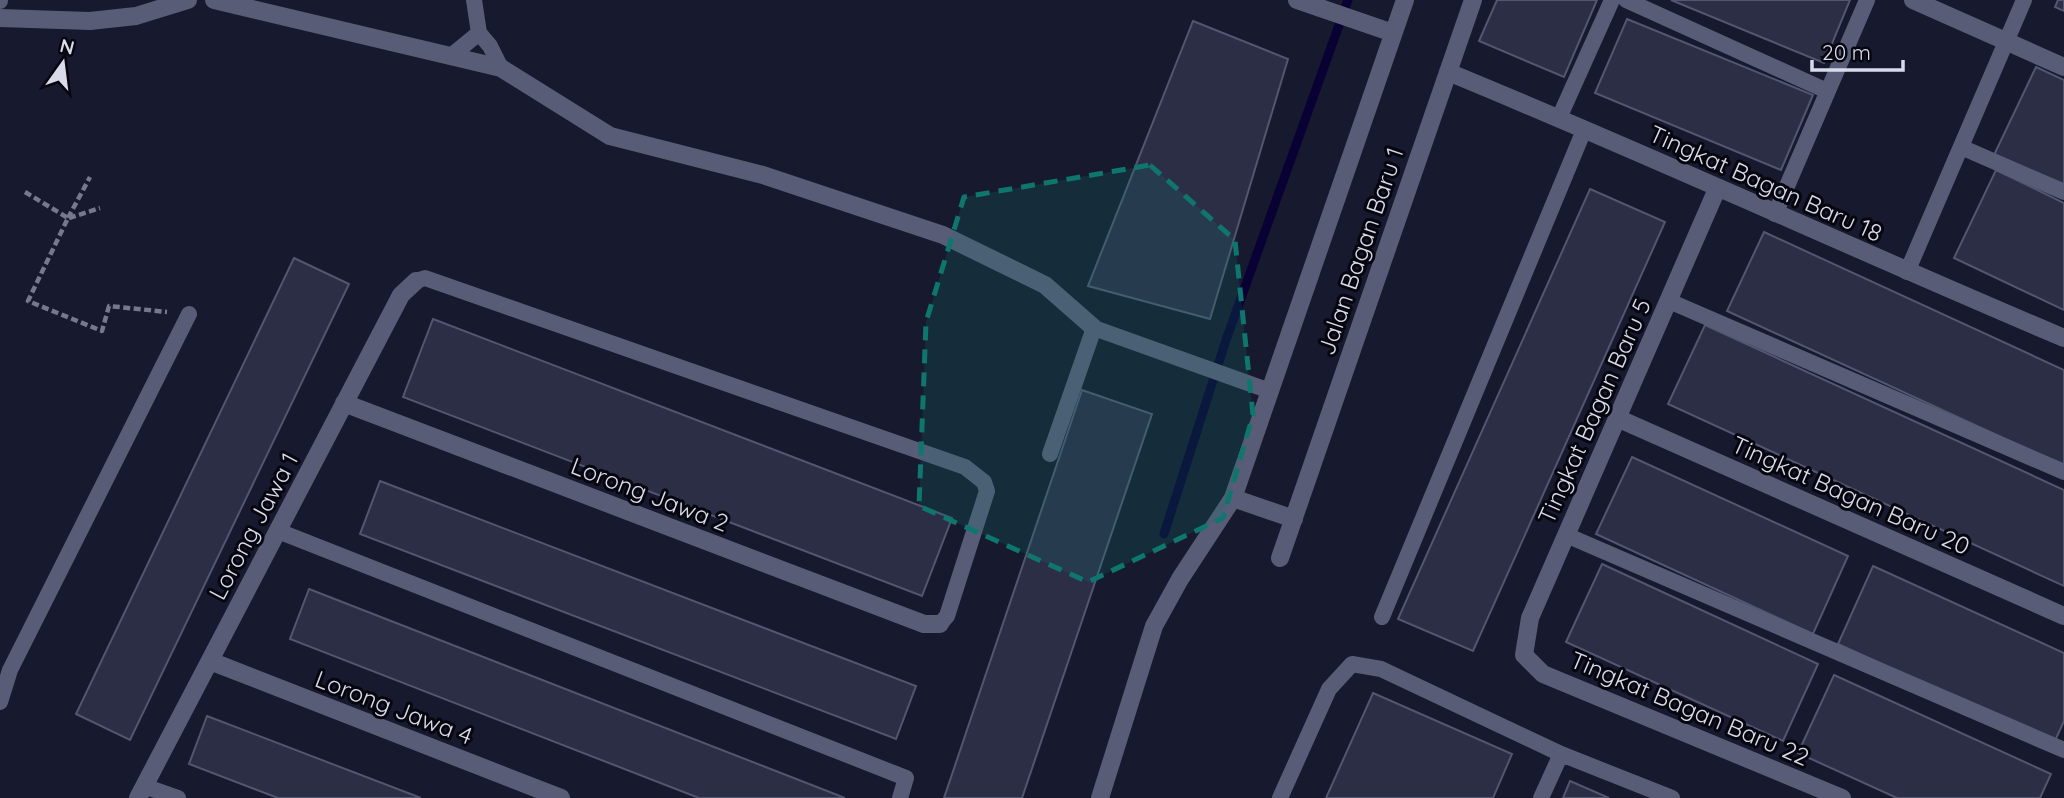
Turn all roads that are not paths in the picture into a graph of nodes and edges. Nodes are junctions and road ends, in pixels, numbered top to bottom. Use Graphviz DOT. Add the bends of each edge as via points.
graph roads {
  1 [pos="188,0"];
  2 [pos="214,0"];
  3 [pos="474,0"];
  4 [pos="1297,0"];
  5 [pos="1405,0"];
  6 [pos="1473,0"];
  7 [pos="1612,0"];
  8 [pos="1626,0"];
  9 [pos="1867,0"];
  10 [pos="1913,0"];
  11 [pos="2024,0"];
  12 [pos="0,18"];
  13 [pos="479,33"];
  14 [pos="1394,33"];
  15 [pos="2006,42"];
  16 [pos="450,56"];
  17 [pos="2064,67"];
  18 [pos="501,68"];
  19 [pos="1448,72"];
  20 [pos="1827,91"];
  21 [pos="1559,118"];
  22 [pos="1584,130"];
  23 [pos="1961,147"];
  24 [pos="1717,189"];
  25 [pos="2064,192"];
  26 [pos="1775,214"];
  27 [pos="1907,272"];
  28 [pos="416,281"];
  29 [pos="1669,300"];
  30 [pos="189,314"];
  31 [pos="1094,328"];
  32 [pos="2064,338"];
  33 [pos="1270,391"];
  34 [pos="344,404"];
  35 [pos="1617,418"];
  36 [pos="1050,454"];
  37 [pos="2064,472"];
  38 [pos="1233,498"];
  39 [pos="1294,519"];
  40 [pos="278,531"];
  41 [pos="1566,536"];
  42 [pos="1280,558"];
  43 [pos="2064,616"];
  44 [pos="1382,617"];
  45 [pos="940,624"];
  46 [pos="1524,655"];
  47 [pos="210,661"];
  48 [pos="0,702"];
  49 [pos="2064,750"];
  50 [pos="1561,754"];
  51 [pos="141,792"];
  52 [pos="177,798"];
  53 [pos="561,798"];
  54 [pos="900,798"];
  55 [pos="1100,798"];
  56 [pos="1280,798"];
  57 [pos="1541,798"];
  58 [pos="1672,798"];
  59 [pos="1842,798"];
  1 -- 12 [label="street" via="136,16 101,20"];
  2 -- 16 [label="street"];
  3 -- 13 [label="lane"];
  4 -- 14 [label="street"];
  5 -- 14 [label="street, Jalan Bagan Baru 1"];
  6 -- 19 [label="street, Jalan Bagan Baru 1"];
  7 -- 21 [label="lane"];
  8 -- 20 [label="lane"];
  9 -- 20 [label="lane"];
  10 -- 15 [label="street"];
  11 -- 15 [label="lane"];
  13 -- 16 [label="lane"];
  13 -- 18 [label="lane"];
  14 -- 33 [label="street, Jalan Bagan Baru 1"];
  15 -- 17 [label="street"];
  15 -- 23 [label="lane"];
  16 -- 18 [label="street"];
  18 -- 31 [label="street" via="610,136 763,175 943,235 1045,285"];
  19 -- 21 [label="street, Tingkat Bagan Baru 18"];
  19 -- 39 [label="street, Jalan Bagan Baru 1"];
  20 -- 26 [label="lane"];
  21 -- 22 [label="street, Tingkat Bagan Baru 18"];
  22 -- 24 [label="street, Tingkat Bagan Baru 18"];
  22 -- 44 [label="lane"];
  23 -- 25 [label="lane"];
  23 -- 27 [label="lane"];
  24 -- 26 [label="street, Tingkat Bagan Baru 18"];
  24 -- 29 [label="street, Tingkat Bagan Baru 5"];
  26 -- 27 [label="street, Tingkat Bagan Baru 18"];
  27 -- 32 [label="street, Tingkat Bagan Baru 18"];
  28 -- 34 [label="street, Lorong Jawa 1" via="401,295"];
  28 -- 45 [label="lane" via="425,278 965,467 984,482 987,491 947,616"];
  29 -- 35 [label="street, Tingkat Bagan Baru 5"];
  29 -- 37 [label="lane"];
  30 -- 48 [label="lane" via="10,670"];
  31 -- 33 [label="lane"];
  31 -- 36 [label="lane"];
  33 -- 38 [label="street, Jalan Bagan Baru 1"];
  34 -- 40 [label="street, Lorong Jawa 1"];
  34 -- 45 [label="street, Lorong Jawa 2" via="924,624"];
  35 -- 41 [label="street, Tingkat Bagan Baru 5"];
  35 -- 43 [label="street, Tingkat Bagan Baru 20"];
  38 -- 39 [label="street"];
  38 -- 55 [label="street, Jalan Bagan Baru 1" via="1154,626"];
  39 -- 42 [label="street, Jalan Bagan Baru 1"];
  40 -- 47 [label="street, Lorong Jawa 1"];
  40 -- 54 [label="lane" via="906,778"];
  41 -- 46 [label="street, Tingkat Bagan Baru 5" via="1530,618"];
  41 -- 49 [label="lane"];
  46 -- 59 [label="street, Tingkat Bagan Baru 22" via="1543,674"];
  47 -- 51 [label="street, Lorong Jawa 1"];
  47 -- 53 [label="street, Lorong Jawa 4"];
  50 -- 56 [label="lane" via="1381,669 1352,664 1329,689"];
  50 -- 57 [label="lane"];
  50 -- 58 [label="lane"];
  51 -- 52 [label="lane"];
}
